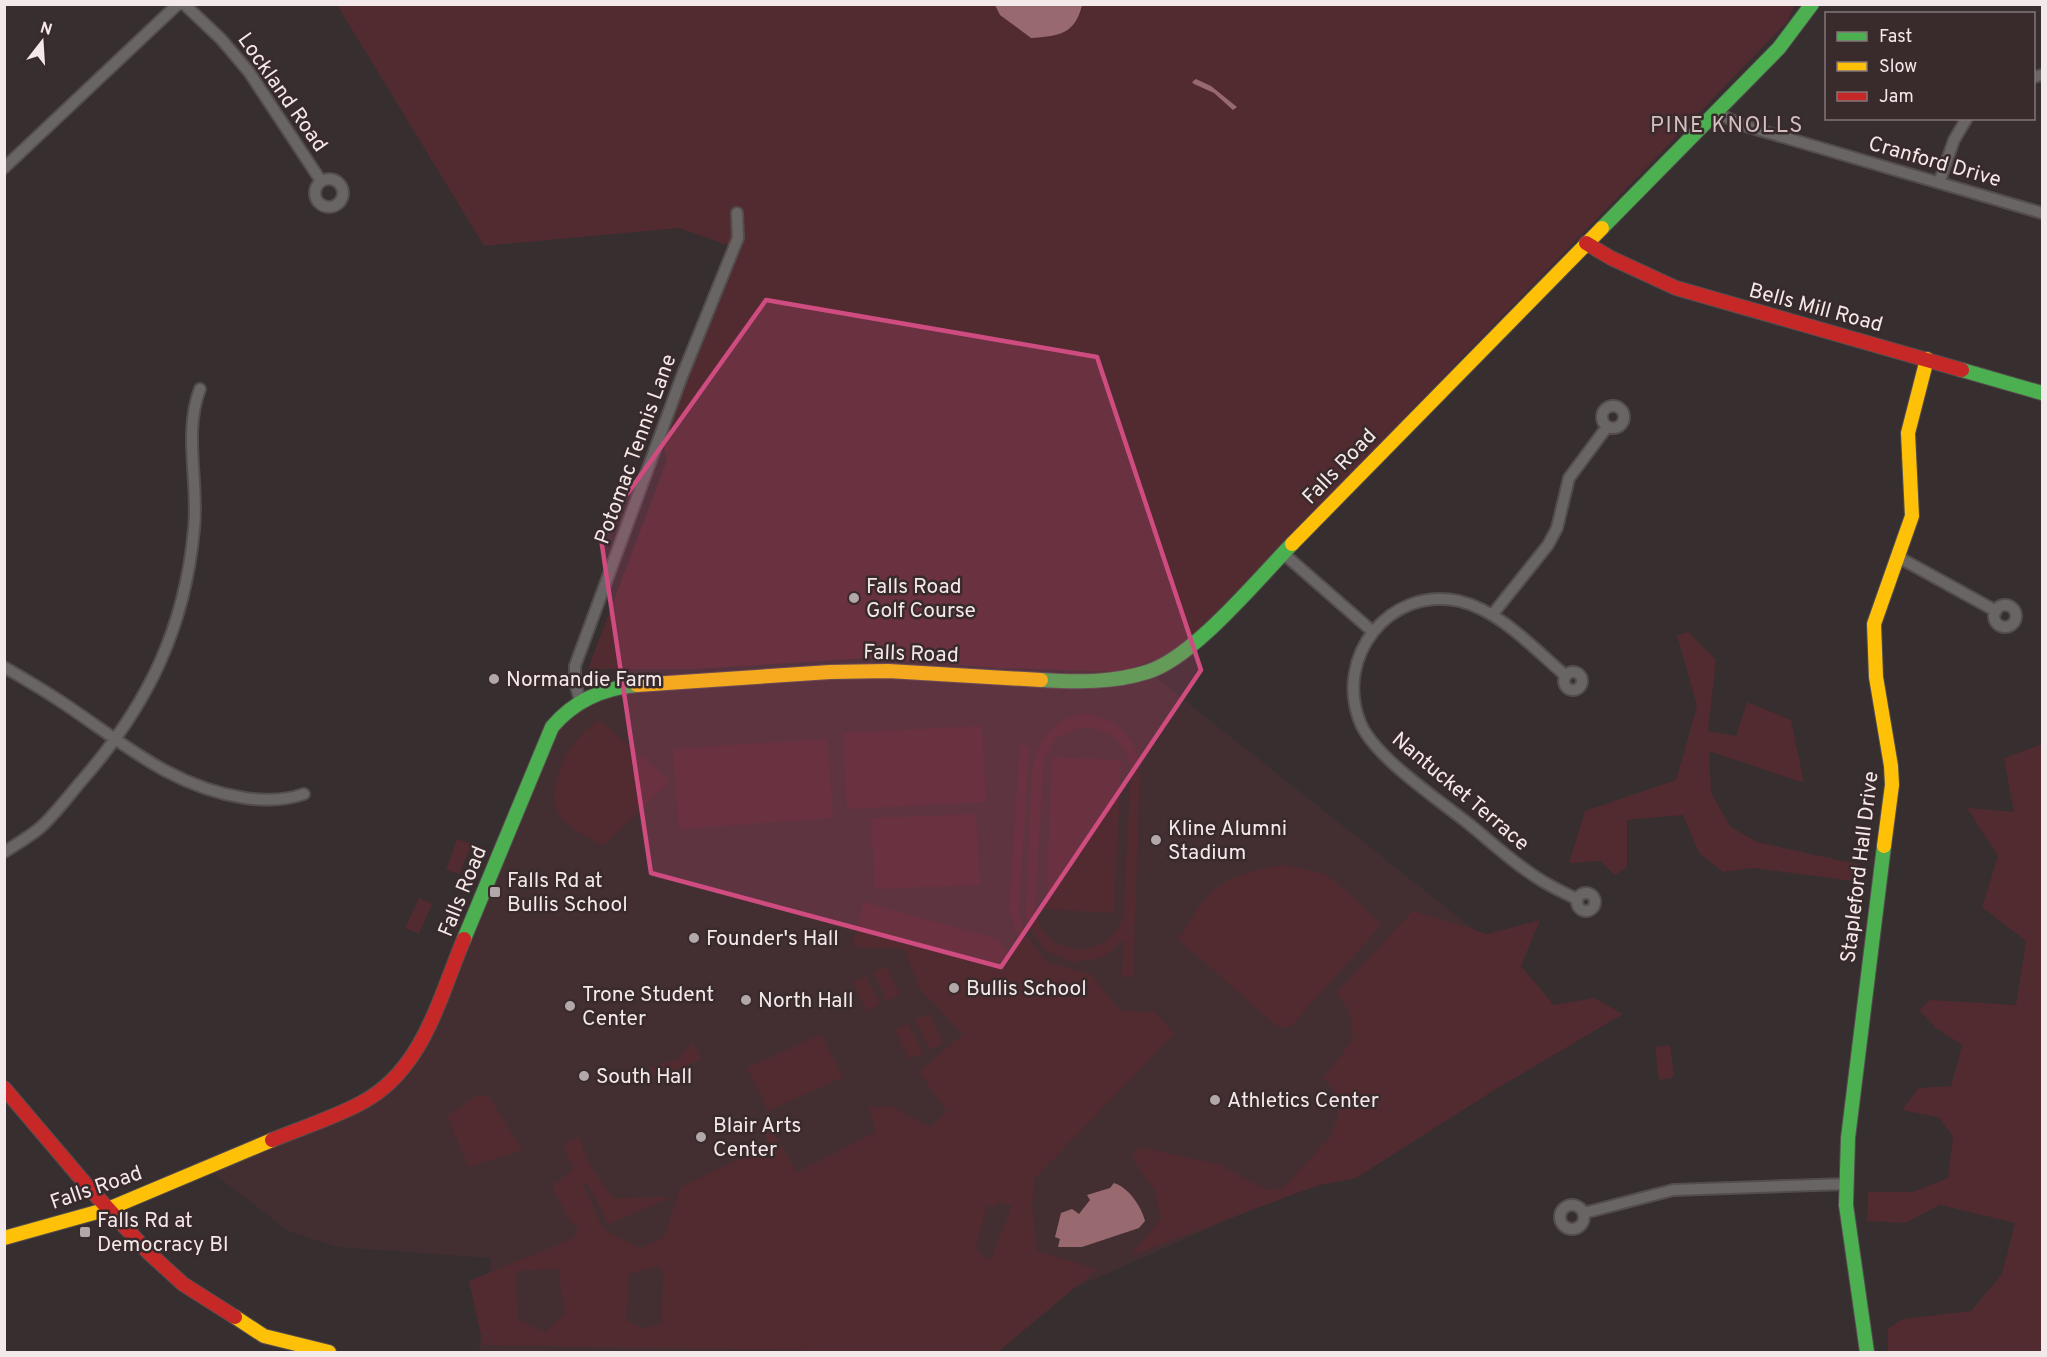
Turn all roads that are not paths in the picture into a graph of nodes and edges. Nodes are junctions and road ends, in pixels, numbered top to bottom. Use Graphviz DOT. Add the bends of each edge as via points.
graph roads {
  1 [pos="178,4"];
  2 [pos="184,4"];
  3 [pos="1812,4"];
  4 [pos="1715,112"];
  5 [pos="1966,120"];
  6 [pos="4,168"];
  7 [pos="321,181"];
  8 [pos="1939,183"];
  9 [pos="737,213"];
  10 [pos="2043,213"];
  11 [pos="1586,243"];
  12 [pos="1927,359"];
  13 [pos="200,389"];
  14 [pos="2043,393"];
  15 [pos="1607,427"];
  16 [pos="1284,554"];
  17 [pos="1898,557"];
  18 [pos="1996,611"];
  19 [pos="1492,615"];
  20 [pos="1372,631"];
  21 [pos="4,667"];
  22 [pos="1566,675"];
  23 [pos="580,700"];
  24 [pos="116,741"];
  25 [pos="304,794"];
  26 [pos="4,852"];
  27 [pos="1577,899"];
  28 [pos="4,1088"];
  29 [pos="1845,1184"];
  30 [pos="108,1209"];
  31 [pos="1584,1214"];
  32 [pos="4,1238"];
  33 [pos="329,1353"];
  34 [pos="1867,1353"];
  1 -- 6 [label="street"];
  2 -- 7 [label="street, Lockland Road" via="249,72"];
  3 -- 4 [label="main road, Falls Road" via="1779,48"];
  4 -- 8 [label="street, Cranford Drive" via="1742,125"];
  4 -- 11 [label="main road, Falls Road"];
  5 -- 8 [label="street" via="1954,140"];
  8 -- 10 [label="street, Cranford Drive"];
  9 -- 23 [label="street, Potomac Tennis Lane" via="738,238 682,376 575,666 574,683"];
  11 -- 12 [label="main road, Bells Mill Road" via="1676,288"];
  11 -- 16 [label="main road, Falls Road"];
  12 -- 14 [label="main road, Bells Mill Road"];
  12 -- 17 [label="main road, Stapleford Hall Drive" via="1908,429 1913,506"];
  13 -- 24 [label="street" via="191,429 195,528 182,605 156,674"];
  15 -- 19 [label="street" via="1569,478 1557,528 1548,546"];
  16 -- 20 [label="street"];
  16 -- 23 [label="main road, Falls Road" via="1188,650 1169,663 1131,677 1064,681 830,672 628,686"];
  17 -- 18 [label="street"];
  17 -- 29 [label="main road, Stapleford Hall Drive" via="1881,598 1873,637 1875,674 1890,742 1892,784"];
  19 -- 20 [label="street, Nantucket Terrace" via="1459,601 1422,601 1397,612"];
  19 -- 22 [label="street, Nantucket Terrace"];
  20 -- 27 [label="street, Nantucket Terrace" via="1357,661 1353,694 1360,722 1371,741 1530,874"];
  21 -- 24 [label="street"];
  23 -- 30 [label="main road, Falls Road" via="555,722 545,739 427,1029 407,1067 384,1090 361,1103"];
  24 -- 25 [label="street" via="167,774 214,793 265,801 289,800"];
  24 -- 26 [label="street" via="41,827"];
  28 -- 30 [label="main road"];
  29 -- 31 [label="street" via="1673,1190"];
  29 -- 34 [label="main road, Stapleford Hall Drive"];
  30 -- 32 [label="main road, Falls Road"];
  30 -- 33 [label="main road" via="183,1284 233,1318 264,1336"];
}
